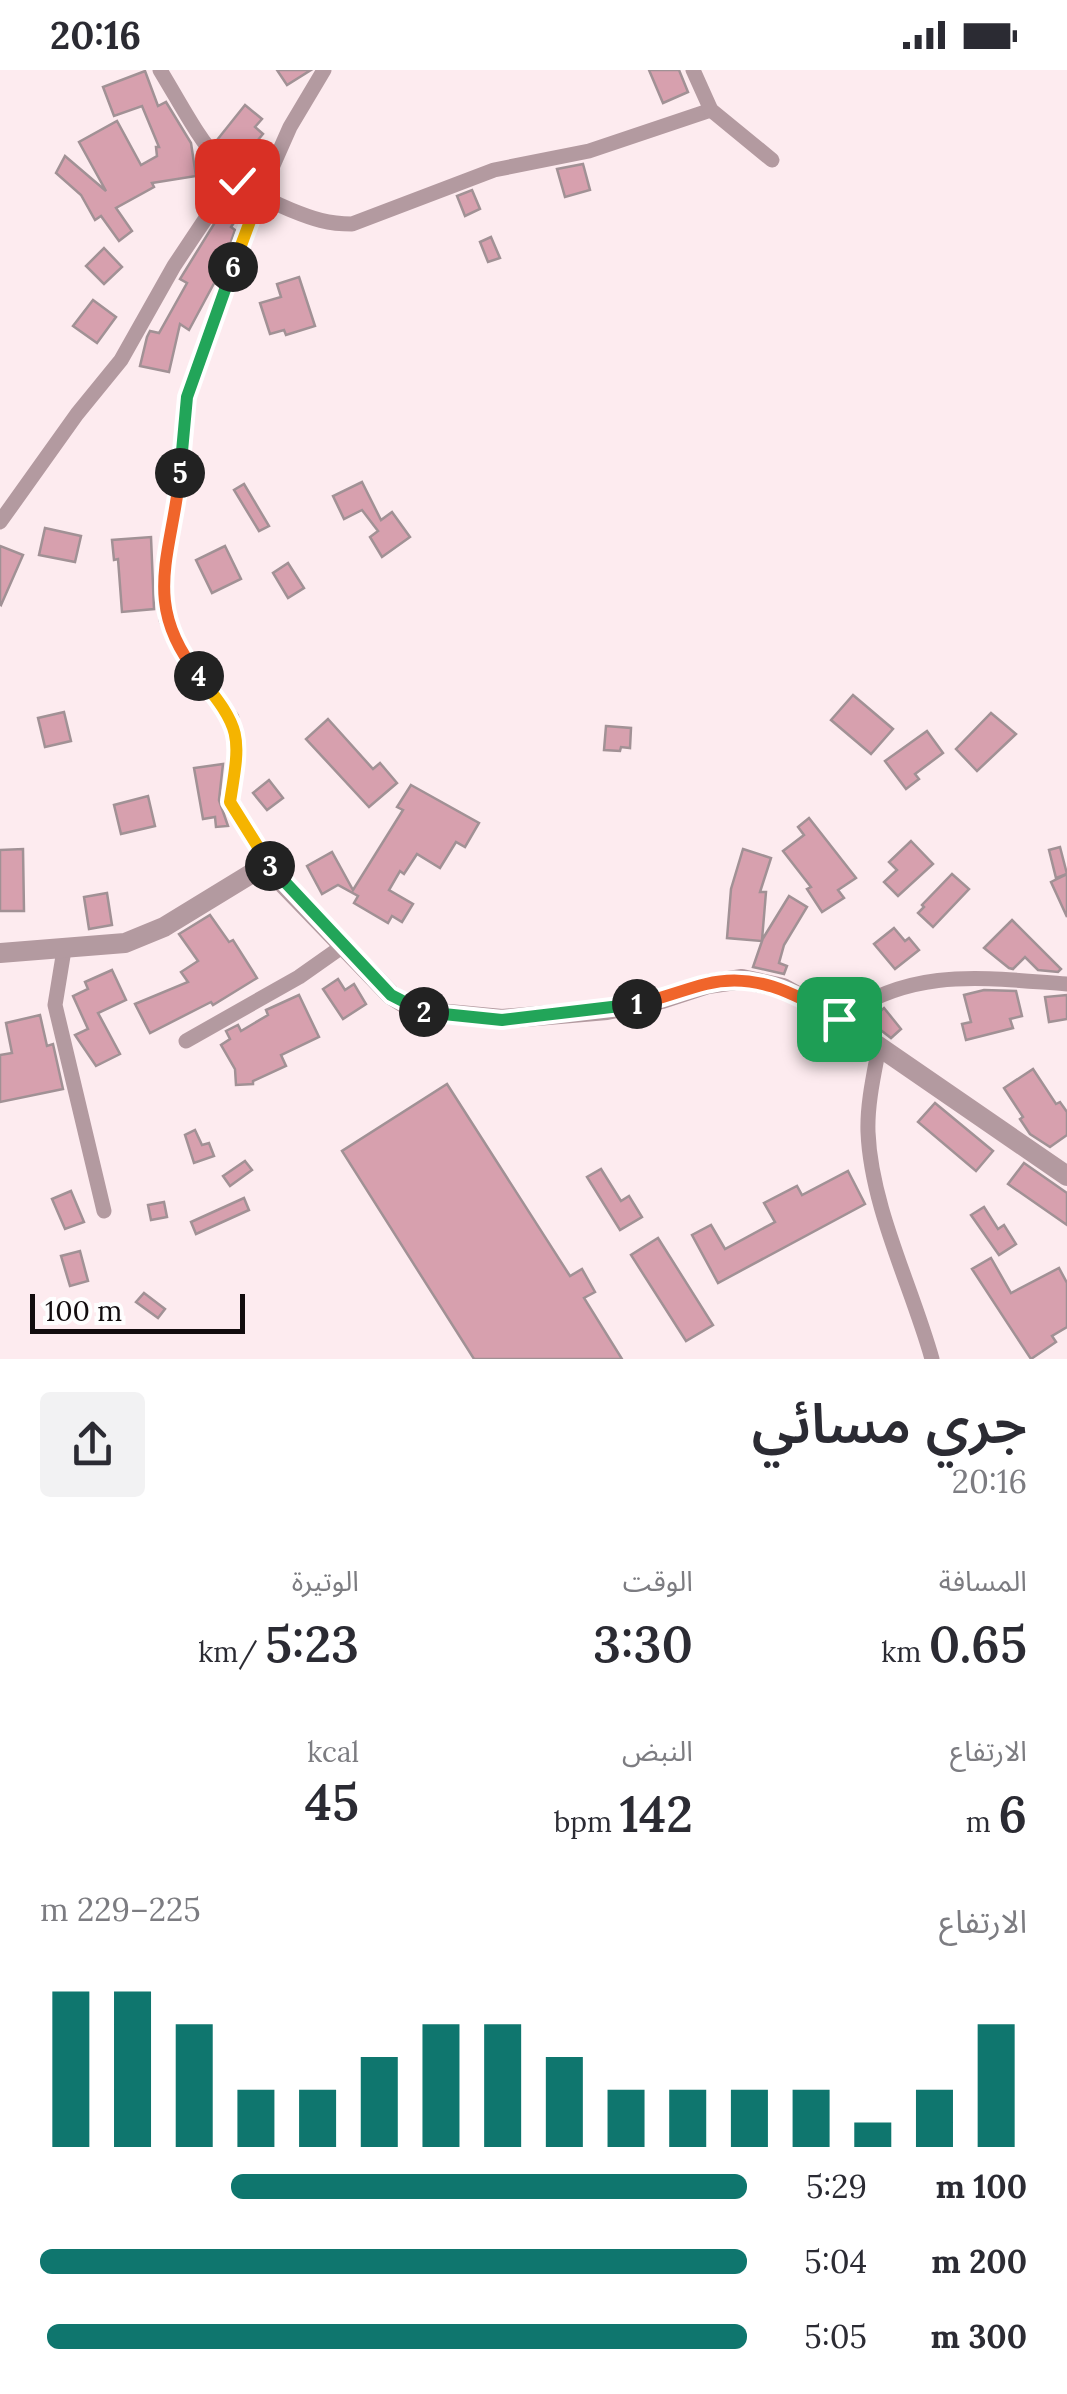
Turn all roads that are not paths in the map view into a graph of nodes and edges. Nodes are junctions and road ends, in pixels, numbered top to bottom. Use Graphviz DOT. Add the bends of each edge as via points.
graph roads {
  1 [pos="160,70"];
  2 [pos="324,70"];
  3 [pos="693,70"];
  4 [pos="711,110"];
  5 [pos="211,154"];
  6 [pos="772,160"];
  7 [pos="259,197"];
  8 [pos="0,522"];
  9 [pos="276,876"];
  10 [pos="344,946"];
  11 [pos="64,950"];
  12 [pos="0,953"];
  13 [pos="1067,984"];
  14 [pos="839,1019"];
  15 [pos="186,1041"];
  16 [pos="879,1046"];
  17 [pos="1067,1176"];
  18 [pos="104,1211"];
  19 [pos="932,1359"];
  1 -- 5 [label="street"];
  2 -- 7 [label="street"];
  3 -- 4 [label="street"];
  4 -- 6 [label="street"];
  4 -- 7 [label="street" via="589,151 494,170 352,224 327,224"];
  5 -- 7 [label="street"];
  5 -- 8 [label="street" via="215,179 208,215 121,360"];
  7 -- 9 [label="street" via="187,397 164,570 166,620 186,660 232,718 238,754 230,802"];
  9 -- 10 [label="street"];
  9 -- 11 [label="street" via="254,872 125,943"];
  10 -- 14 [label="street" via="391,995 417,1011 502,1020 662,999 742,979 783,988"];
  10 -- 15 [label="street"];
  11 -- 12 [label="street"];
  11 -- 18 [label="street" via="56,1005"];
  13 -- 14 [label="street" via="960,976 917,982 867,998"];
  14 -- 16 [label="street"];
  16 -- 17 [label="street"];
  16 -- 19 [label="street" via="868,1132 872,1160"];
}
